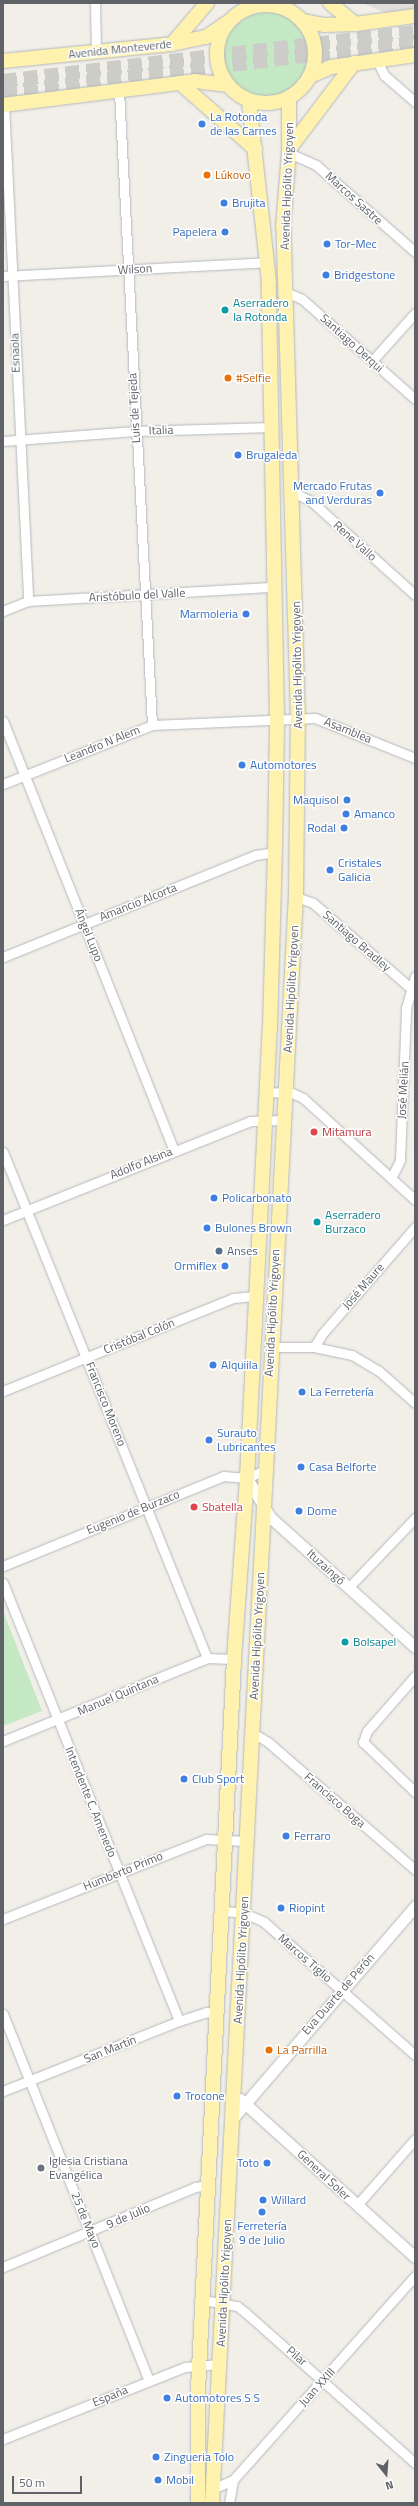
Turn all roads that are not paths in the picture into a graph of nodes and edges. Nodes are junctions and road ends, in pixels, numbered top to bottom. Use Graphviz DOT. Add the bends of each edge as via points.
graph roads {
  1 [pos="95,3"];
  2 [pos="206,3"];
  3 [pos="330,3"];
  4 [pos="286,5"];
  5 [pos="238,12"];
  6 [pos="415,16"];
  7 [pos="302,21"];
  8 [pos="355,24"];
  9 [pos="172,44"];
  10 [pos="96,52"];
  11 [pos="415,55"];
  12 [pos="377,60"];
  13 [pos="3,61"];
  14 [pos="354,63"];
  15 [pos="310,76"];
  16 [pos="180,82"];
  17 [pos="226,85"];
  18 [pos="120,91"];
  19 [pos="289,98"];
  20 [pos="249,100"];
  21 [pos="415,102"];
  22 [pos="4,105"];
  23 [pos="255,149"];
  24 [pos="289,151"];
  25 [pos="415,252"];
  26 [pos="266,262"];
  27 [pos="127,269"];
  28 [pos="8,276"];
  29 [pos="286,292"];
  30 [pos="415,313"];
  31 [pos="372,361"];
  32 [pos="415,399"];
  33 [pos="272,427"];
  34 [pos="135,431"];
  35 [pos="18,438"];
  36 [pos="3,441"];
  37 [pos="292,492"];
  38 [pos="274,587"];
  39 [pos="144,595"];
  40 [pos="415,595"];
  41 [pos="28,600"];
  42 [pos="3,611"];
  43 [pos="277,718"];
  44 [pos="298,718"];
  45 [pos="3,721"];
  46 [pos="152,725"];
  47 [pos="415,758"];
  48 [pos="25,775"];
  49 [pos="3,784"];
  50 [pos="275,852"];
  51 [pos="296,897"];
  52 [pos="85,924"];
  53 [pos="3,957"];
  54 [pos="415,976"];
  55 [pos="412,990"];
  56 [pos="266,1092"];
  57 [pos="285,1093"];
  58 [pos="264,1119"];
  59 [pos="283,1120"];
  60 [pos="174,1150"];
  61 [pos="3,1152"];
  62 [pos="391,1178"];
  63 [pos="415,1200"];
  64 [pos="27,1210"];
  65 [pos="3,1220"];
  66 [pos="415,1227"];
  67 [pos="255,1296"];
  68 [pos="270,1347"];
  69 [pos="314,1347"];
  70 [pos="87,1357"];
  71 [pos="3,1391"];
  72 [pos="413,1397"];
  73 [pos="264,1470"];
  74 [pos="247,1478"];
  75 [pos="147,1506"];
  76 [pos="264,1509"];
  77 [pos="415,1518"];
  78 [pos="3,1566"];
  79 [pos="3,1583"];
  80 [pos="349,1587"];
  81 [pos="415,1647"];
  82 [pos="207,1658"];
  83 [pos="234,1659"];
  84 [pos="415,1676"];
  85 [pos="57,1720"];
  86 [pos="253,1733"];
  87 [pos="3,1741"];
  88 [pos="415,1792"];
  89 [pos="226,1837"];
  90 [pos="246,1841"];
  91 [pos="415,1870"];
  92 [pos="120,1872"];
  93 [pos="415,1906"];
  94 [pos="223,1911"];
  95 [pos="244,1913"];
  96 [pos="3,1919"];
  97 [pos="341,1989"];
  98 [pos="3,2014"];
  99 [pos="218,2014"];
  100 [pos="179,2021"];
  101 [pos="415,2055"];
  102 [pos="30,2080"];
  103 [pos="3,2091"];
  104 [pos="233,2093"];
  105 [pos="246,2103"];
  106 [pos="232,2119"];
  107 [pos="415,2139"];
  108 [pos="208,2185"];
  109 [pos="357,2205"];
  110 [pos="91,2231"];
  111 [pos="415,2257"];
  112 [pos="3,2268"];
  113 [pos="415,2276"];
  114 [pos="203,2300"];
  115 [pos="223,2302"];
  116 [pos="219,2364"];
  117 [pos="200,2365"];
  118 [pos="324,2380"];
  119 [pos="149,2381"];
  120 [pos="3,2439"];
  121 [pos="415,2463"];
  122 [pos="233,2480"];
  123 [pos="212,2496"];
  124 [pos="198,2503"];
  125 [pos="229,2503"];
  1 -- 10 [label="street"];
  2 -- 9 [label="main road"];
  3 -- 8 [label="main road"];
  4 -- 5 [label="main road" via="260,4"];
  4 -- 7 [label="main road"];
  5 -- 9 [label="main road, Avenida Monteverde" via="206,37"];
  5 -- 17 [label="main road" via="218,50"];
  6 -- 8 [label="main road"];
  7 -- 8 [label="main road" via="324,25"];
  7 -- 15 [label="main road" via="312,49"];
  9 -- 10 [label="main road, Avenida Monteverde"];
  10 -- 13 [label="main road, Avenida Monteverde"];
  11 -- 12 [label="main road"];
  12 -- 14 [label="main road"];
  12 -- 21 [label="street" via="384,75"];
  14 -- 15 [label="main road"];
  14 -- 24 [label="main road"];
  15 -- 19 [label="main road"];
  16 -- 17 [label="main road"];
  16 -- 18 [label="main road"];
  16 -- 23 [label="main road"];
  17 -- 20 [label="main road"];
  18 -- 22 [label="main road"];
  18 -- 27 [label="street, Luis de Tejeda"];
  19 -- 20 [label="main road" via="268,105"];
  19 -- 24 [label="main road, Avenida Hipólito Yrigoyen"];
  20 -- 23 [label="main road, Avenida Hipólito Yrigoyen"];
  22 -- 28 [label="street, Esnaola"];
  23 -- 26 [label="main road, Avenida Hipólito Yrigoyen"];
  24 -- 25 [label="street, Marcos Sastre" via="316,165"];
  24 -- 29 [label="main road, Avenida Hipólito Yrigoyen" via="283,227"];
  26 -- 27 [label="street, Wilson"];
  26 -- 33 [label="main road, Avenida Hipólito Yrigoyen"];
  27 -- 28 [label="street, Wilson"];
  27 -- 34 [label="street, Luis de Tejeda"];
  28 -- 35 [label="street, Esnaola"];
  29 -- 31 [label="street, Santiago Derqui" via="302,299"];
  29 -- 37 [label="main road, Avenida Hipólito Yrigoyen"];
  30 -- 31 [label="street"];
  31 -- 32 [label="street, Santiago Derqui"];
  33 -- 34 [label="street, Italia"];
  33 -- 38 [label="main road, Avenida Hipólito Yrigoyen"];
  34 -- 35 [label="street, Italia"];
  34 -- 39 [label="street, Luis de Tejeda"];
  35 -- 36 [label="street, Italia"];
  35 -- 41 [label="street, Esnaola"];
  37 -- 40 [label="street, Rene Vallo" via="311,501"];
  37 -- 44 [label="main road, Avenida Hipólito Yrigoyen"];
  38 -- 39 [label="street, Aristóbulo del Valle"];
  38 -- 43 [label="main road, Avenida Hipólito Yrigoyen"];
  39 -- 41 [label="street, Aristóbulo del Valle"];
  39 -- 46 [label="street, Luis de Tejeda"];
  41 -- 42 [label="street, Aristóbulo del Valle"];
  43 -- 44 [label="street, Asamblea"];
  43 -- 46 [label="street, Leandro N Alem"];
  43 -- 50 [label="main road, Avenida Hipólito Yrigoyen"];
  44 -- 47 [label="street, Asamblea" via="325,720"];
  44 -- 51 [label="main road, Avenida Hipólito Yrigoyen"];
  45 -- 48 [label="street, Ángel Lupo"];
  46 -- 48 [label="street, Leandro N Alem"];
  48 -- 49 [label="street, Leandro N Alem"];
  48 -- 52 [label="street, Ángel Lupo"];
  50 -- 52 [label="street, Amancio Alcorta" via="256,854"];
  50 -- 56 [label="main road, Avenida Hipólito Yrigoyen"];
  51 -- 55 [label="street, Santiago Bradley" via="313,903"];
  51 -- 57 [label="main road, Avenida Hipólito Yrigoyen"];
  52 -- 53 [label="street, Amancio Alcorta"];
  52 -- 60 [label="street, Ángel Lupo"];
  54 -- 55 [label="street, José Melián"];
  55 -- 62 [label="street, José Melián" via="400,1160"];
  56 -- 57 [label="street"];
  56 -- 58 [label="main road, Avenida Hipólito Yrigoyen"];
  57 -- 59 [label="main road, Avenida Hipólito Yrigoyen"];
  57 -- 62 [label="street" via="297,1094 308,1102"];
  58 -- 59 [label="street, Adolfo Alsina"];
  58 -- 60 [label="street, Adolfo Alsina" via="250,1121"];
  58 -- 67 [label="main road, Avenida Hipólito Yrigoyen"];
  59 -- 68 [label="main road, Avenida Hipólito Yrigoyen"];
  60 -- 64 [label="street, Adolfo Alsina"];
  61 -- 64 [label="street, Francisco Moreno"];
  62 -- 63 [label="street"];
  64 -- 65 [label="street, Adolfo Alsina"];
  64 -- 70 [label="street, Francisco Moreno"];
  66 -- 69 [label="street, José Maure"];
  67 -- 70 [label="street, Cristóbal Colón" via="233,1298"];
  67 -- 74 [label="main road, Avenida Hipólito Yrigoyen"];
  68 -- 69 [label="street"];
  68 -- 73 [label="main road, Avenida Hipólito Yrigoyen"];
  69 -- 72 [label="street" via="352,1355"];
  70 -- 71 [label="street, Cristóbal Colón"];
  70 -- 75 [label="street, Francisco Moreno"];
  73 -- 74 [label="street, Eugenio de Burzaco"];
  73 -- 76 [label="main road, Avenida Hipólito Yrigoyen"];
  74 -- 75 [label="street, Eugenio de Burzaco" via="223,1476"];
  74 -- 76 [label="street, Ituzaingó"];
  74 -- 83 [label="main road, Avenida Hipólito Yrigoyen"];
  75 -- 78 [label="street, Eugenio de Burzaco"];
  75 -- 82 [label="street, Francisco Moreno"];
  76 -- 80 [label="street, Ituzaingó"];
  76 -- 86 [label="main road, Avenida Hipólito Yrigoyen"];
  77 -- 80 [label="street"];
  79 -- 85 [label="street, Intendente C. Amenedo"];
  80 -- 81 [label="street, Ituzaingó"];
  82 -- 83 [label="street, Manuel Quintana"];
  82 -- 85 [label="street, Manuel Quintana"];
  83 -- 89 [label="main road, Avenida Hipólito Yrigoyen"];
  84 -- 88 [label="street" via="366,1731 362,1742"];
  85 -- 87 [label="street, Manuel Quintana"];
  85 -- 92 [label="street, Intendente C. Amenedo"];
  86 -- 90 [label="main road, Avenida Hipólito Yrigoyen"];
  86 -- 91 [label="street, Francisco Boga" via="268,1742"];
  89 -- 90 [label="street, Humberto Primo"];
  89 -- 92 [label="street, Humberto Primo" via="206,1839"];
  89 -- 94 [label="main road, Avenida Hipólito Yrigoyen"];
  90 -- 95 [label="main road, Avenida Hipólito Yrigoyen"];
  92 -- 96 [label="street, Humberto Primo"];
  92 -- 100 [label="street, Intendente C. Amenedo"];
  93 -- 97 [label="street, Eva Duarte de Perón"];
  94 -- 95 [label="street, Marcos Tiglio"];
  94 -- 99 [label="main road, Avenida Hipólito Yrigoyen"];
  95 -- 97 [label="street, Marcos Tiglio" via="264,1922"];
  95 -- 104 [label="main road, Avenida Hipólito Yrigoyen"];
  97 -- 101 [label="street, Marcos Tiglio"];
  97 -- 105 [label="street, Eva Duarte de Perón"];
  98 -- 102 [label="street, 25 de Mayo"];
  99 -- 100 [label="street, San Martín" via="206,2012"];
  99 -- 108 [label="main road, Avenida Hipólito Yrigoyen"];
  100 -- 102 [label="street, San Martín"];
  102 -- 103 [label="street, San Martín"];
  102 -- 110 [label="street, 25 de Mayo"];
  104 -- 105 [label="street, General Soler"];
  104 -- 106 [label="main road, Avenida Hipólito Yrigoyen"];
  105 -- 106 [label="street, Eva Duarte de Perón"];
  105 -- 109 [label="street, General Soler"];
  106 -- 115 [label="main road, Avenida Hipólito Yrigoyen"];
  107 -- 109 [label="street"];
  108 -- 110 [label="street, 9 de Julio" via="195,2187"];
  108 -- 114 [label="main road, Avenida Hipólito Yrigoyen"];
  109 -- 111 [label="street, General Soler"];
  110 -- 112 [label="street, 9 de Julio"];
  110 -- 119 [label="street, 25 de Mayo"];
  113 -- 118 [label="street, Juan XXIII"];
  114 -- 115 [label="street, Pilar"];
  114 -- 117 [label="main road, Avenida Hipólito Yrigoyen"];
  115 -- 116 [label="main road, Avenida Hipólito Yrigoyen"];
  115 -- 118 [label="street, Pilar" via="246,2313"];
  116 -- 117 [label="street, España"];
  116 -- 123 [label="main road, Avenida Hipólito Yrigoyen"];
  117 -- 119 [label="street, España" via="184,2367"];
  117 -- 124 [label="main road, Avenida Hipólito Yrigoyen"];
  118 -- 121 [label="street, Pilar"];
  118 -- 122 [label="street, Juan XXIII"];
  119 -- 120 [label="street, España"];
  122 -- 123 [label="street, Juan XXIII"];
  122 -- 125 [label="street"];
}
